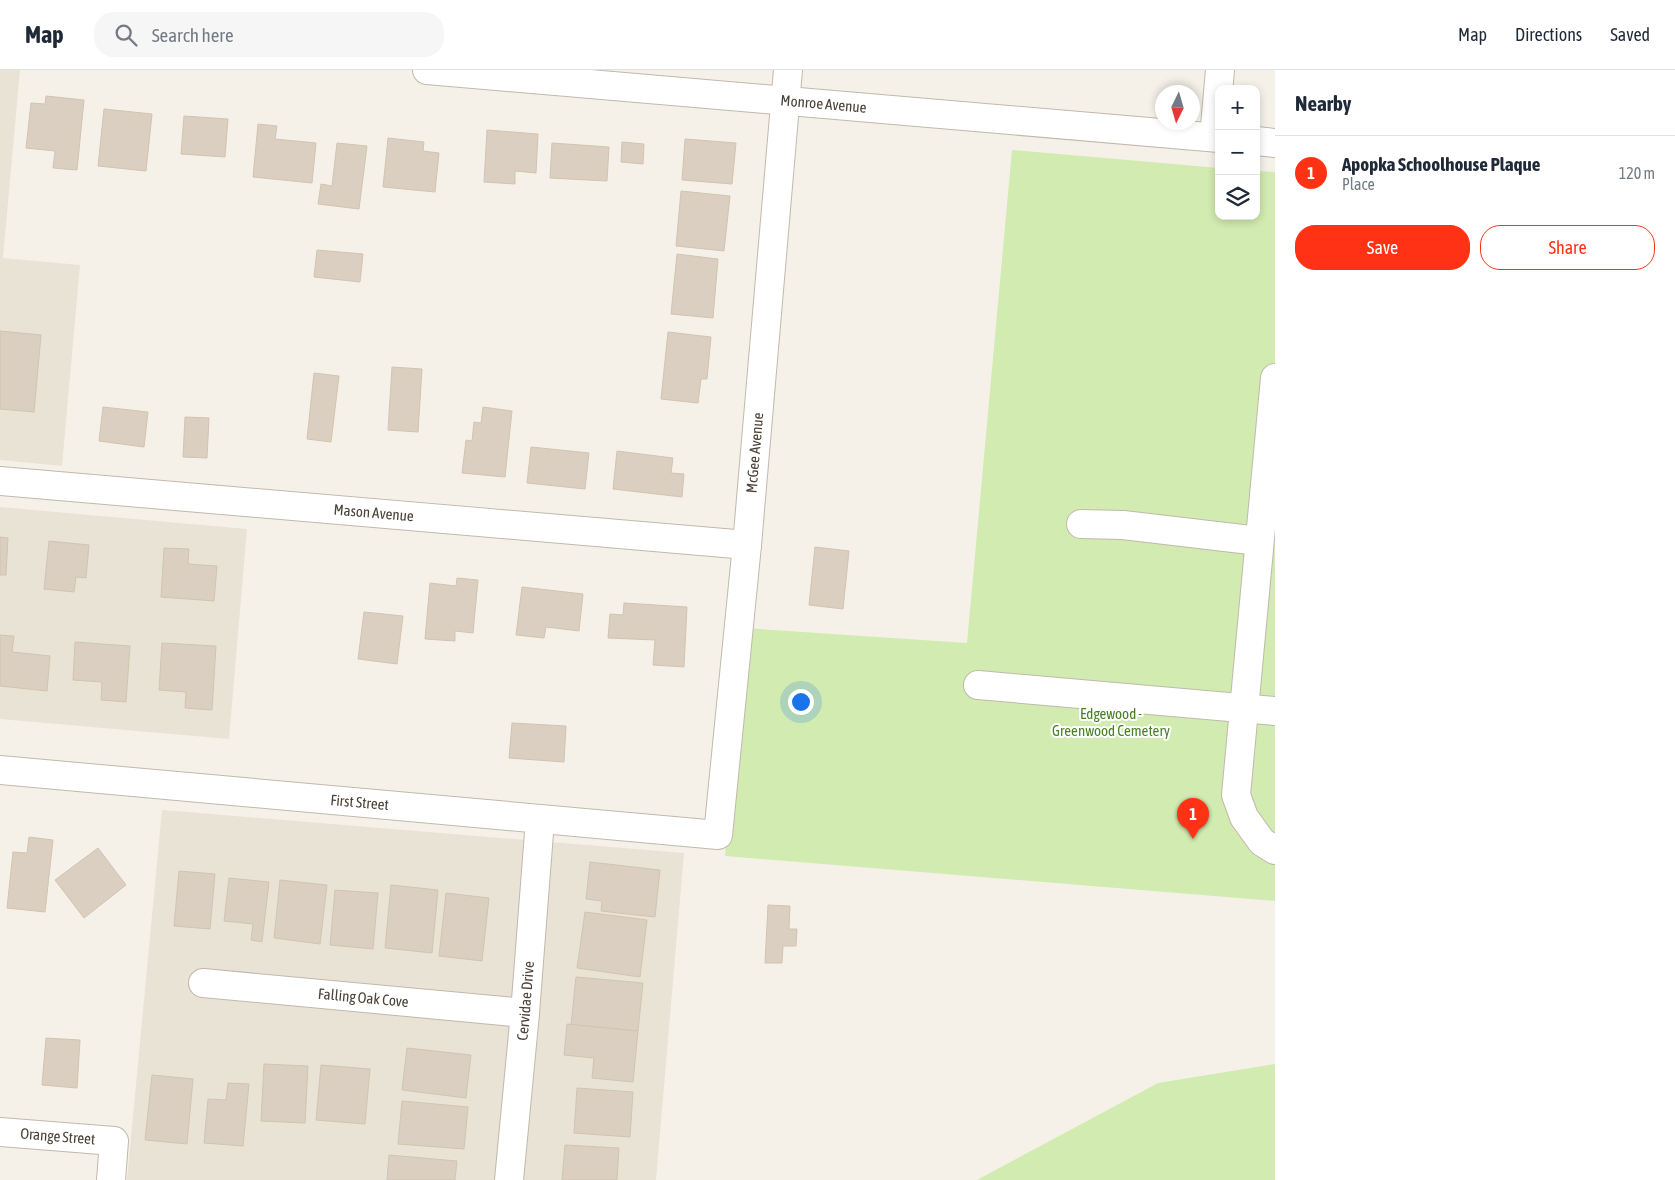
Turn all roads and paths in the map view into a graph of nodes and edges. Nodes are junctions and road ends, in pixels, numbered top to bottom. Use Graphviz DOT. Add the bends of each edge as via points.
graph roads {
  1 [pos="427,70"];
  2 [pos="788,70"];
  3 [pos="1220,70"];
  4 [pos="785,101"];
  5 [pos="1216,130"];
  6 [pos="1215,138"];
  7 [pos="1260,141"];
  8 [pos="1275,143"];
  9 [pos="1275,378"];
  10 [pos="0,481"];
  11 [pos="1081,524"];
  12 [pos="1265,527"];
  13 [pos="747,546"];
  14 [pos="978,685"];
  15 [pos="1244,708"];
  16 [pos="1275,711"];
  17 [pos="0,770"];
  18 [pos="540,820"];
  19 [pos="718,835"];
  20 [pos="1275,850"];
  21 [pos="203,983"];
  22 [pos="525,1013"];
  23 [pos="0,1132"];
  24 [pos="111,1180"];
  25 [pos="509,1180"];
  1 -- 4 [label="street, Monroe Avenue"];
  2 -- 4 [label="street, McGee Avenue"];
  3 -- 5 [label="street"];
  4 -- 6 [label="street, Monroe Avenue"];
  4 -- 13 [label="street, McGee Avenue"];
  7 -- 8 [label="street"];
  9 -- 12 [label="street"];
  10 -- 13 [label="street, Mason Avenue"];
  11 -- 12 [label="street"];
  12 -- 15 [label="street"];
  13 -- 19 [label="street, McGee Avenue"];
  14 -- 15 [label="street"];
  15 -- 16 [label="street"];
  15 -- 20 [label="street" via="1236,795 1244,817 1262,842"];
  17 -- 18 [label="street, First Street"];
  18 -- 19 [label="street, First Street"];
  18 -- 22 [label="street, Cervidae Drive"];
  21 -- 22 [label="street, Falling Oak Cove"];
  22 -- 25 [label="street, Cervidae Drive"];
  23 -- 24 [label="street, Orange Street" via="114,1141"];
}
